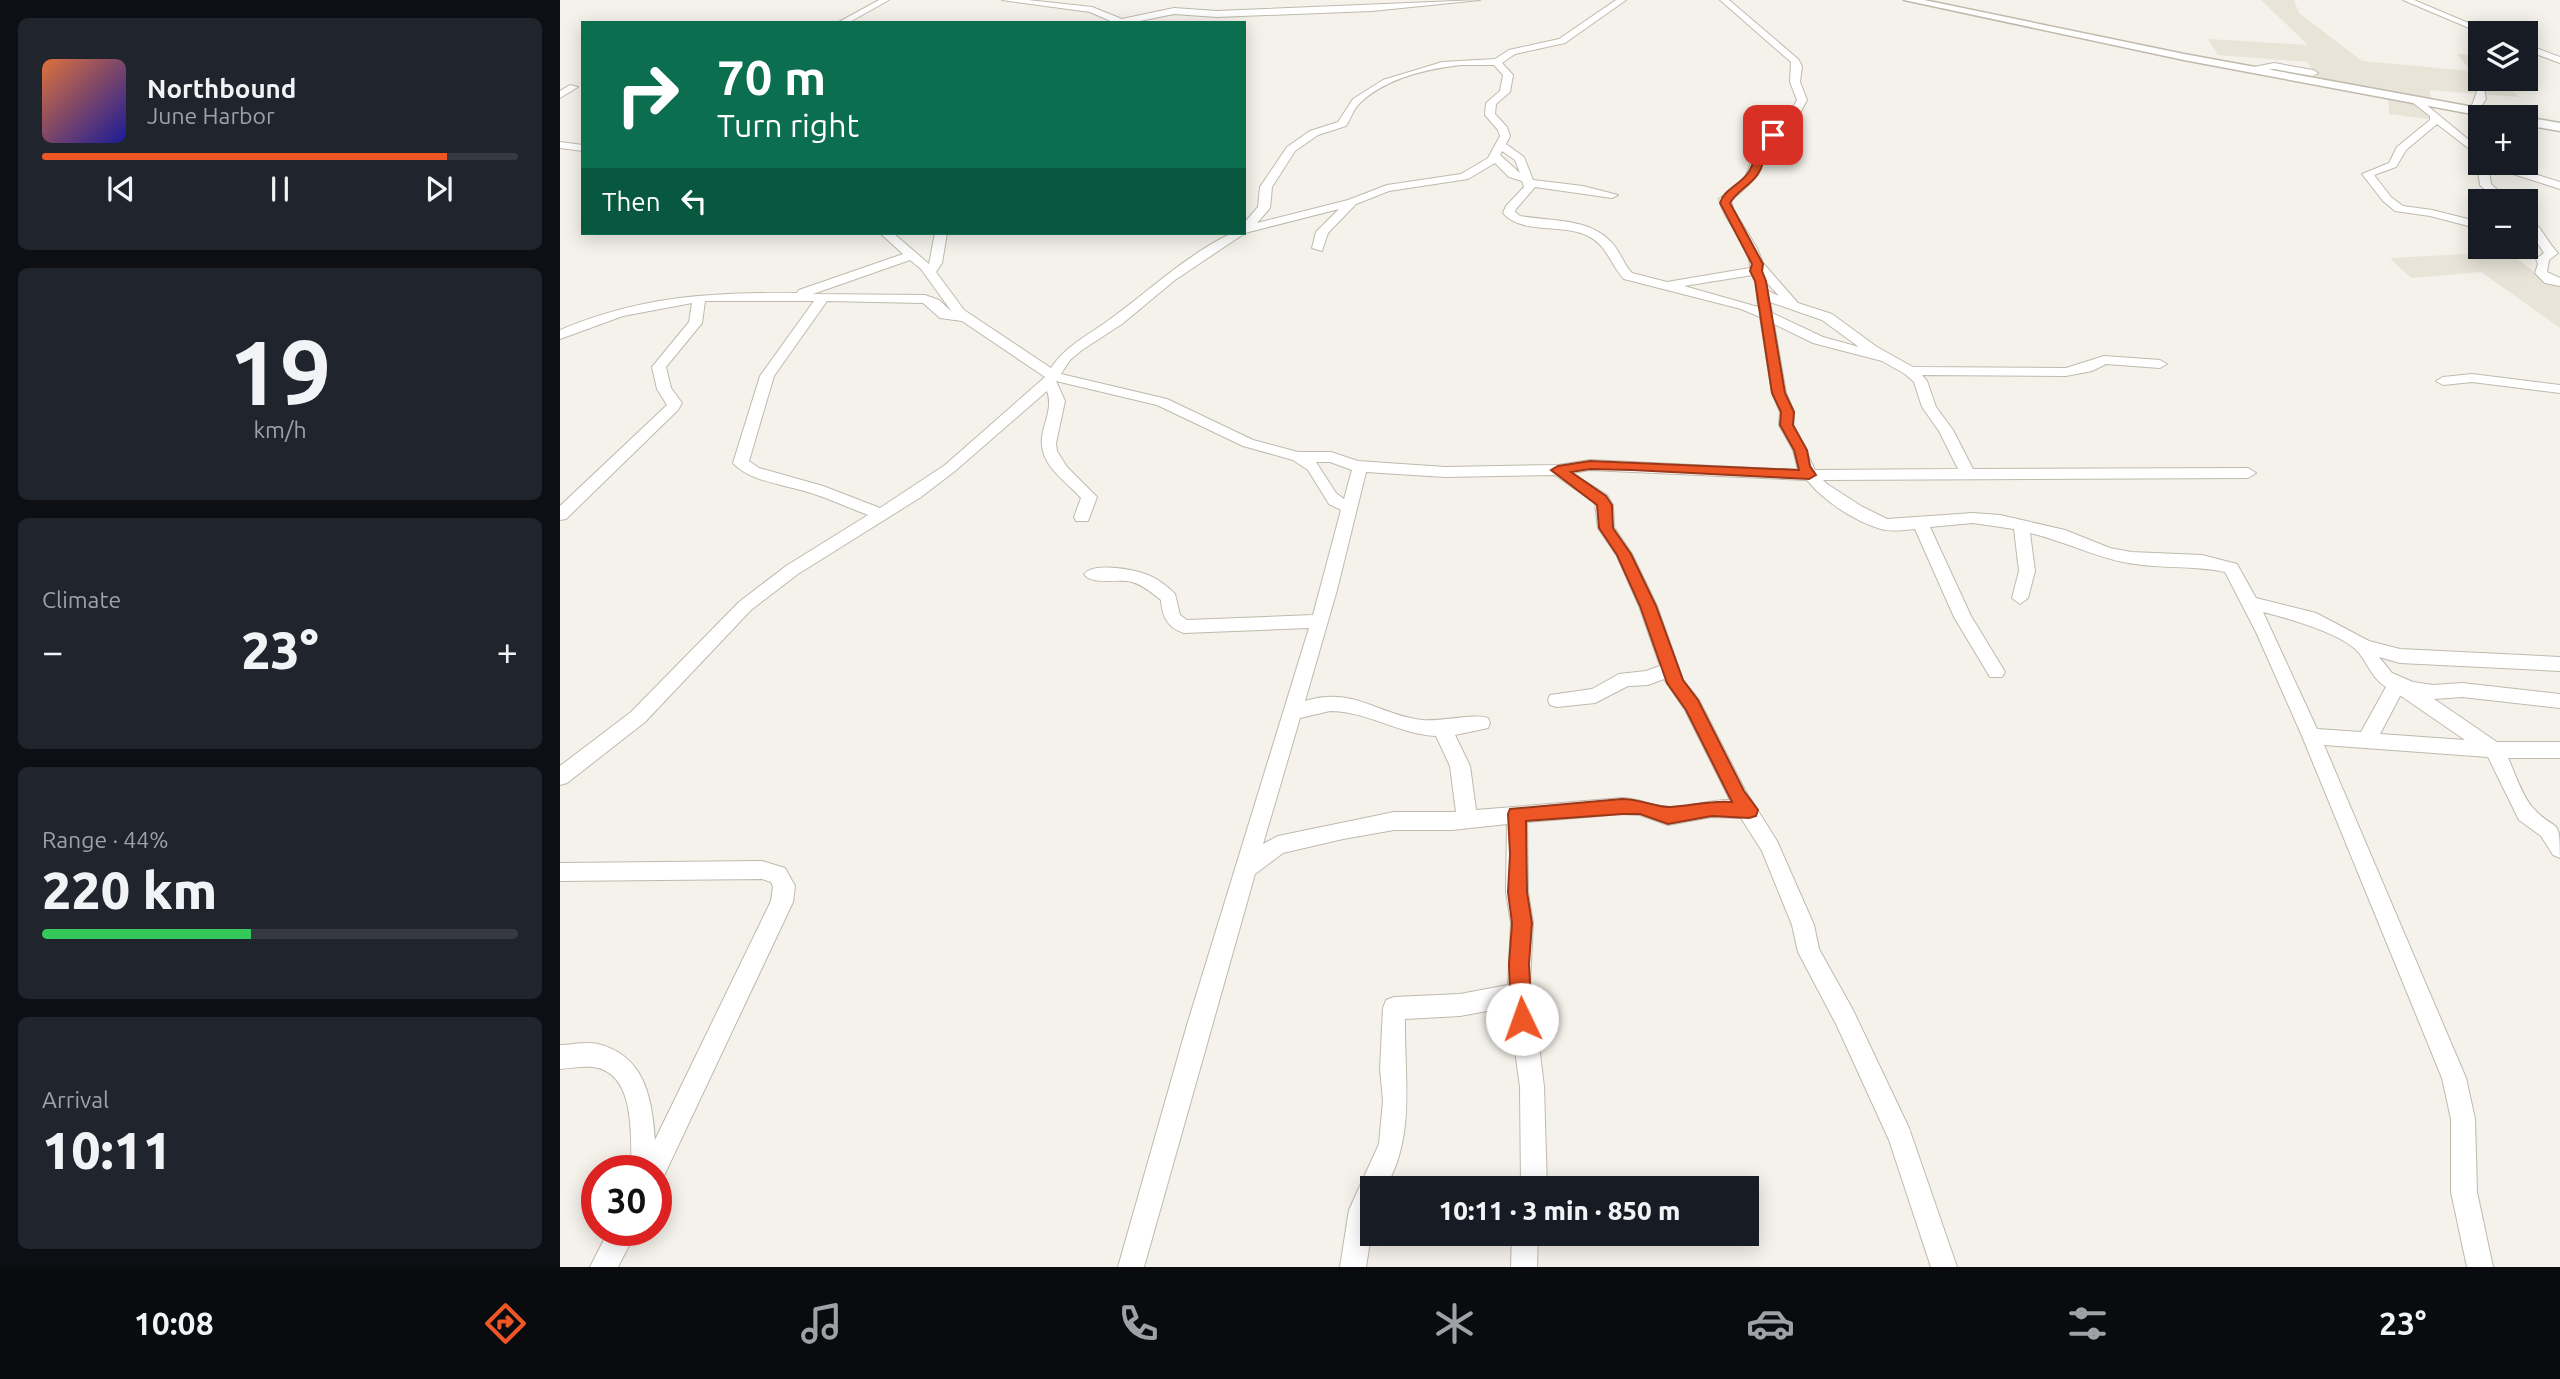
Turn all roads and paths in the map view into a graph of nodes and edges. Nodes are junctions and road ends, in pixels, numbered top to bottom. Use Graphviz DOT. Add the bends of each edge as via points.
graph roads {
  1 [pos="885,0"];
  2 [pos="1006,0"];
  3 [pos="1476,0"];
  4 [pos="1622,0"];
  5 [pos="1724,0"];
  6 [pos="1909,0"];
  7 [pos="2407,0"];
  8 [pos="845,21"];
  9 [pos="1117,21"];
  10 [pos="1124,21"];
  11 [pos="2468,25"];
  12 [pos="2538,52"];
  13 [pos="2560,61"];
  14 [pos="1497,62"];
  15 [pos="2249,69"];
  16 [pos="2313,73"];
  17 [pos="573,87"];
  18 [pos="2481,91"];
  19 [pos="560,95"];
  20 [pos="2415,100"];
  21 [pos="2478,105"];
  22 [pos="2468,110"];
  23 [pos="2436,118"];
  24 [pos="2538,123"];
  25 [pos="2560,127"];
  26 [pos="581,138"];
  27 [pos="2468,144"];
  28 [pos="562,146"];
  29 [pos="581,148"];
  30 [pos="1497,150"];
  31 [pos="2526,175"];
  32 [pos="1526,181"];
  33 [pos="2560,186"];
  34 [pos="1612,195"];
  35 [pos="1352,202"];
  36 [pos="2468,225"];
  37 [pos="1246,228"];
  38 [pos="1246,229"];
  39 [pos="888,235"];
  40 [pos="941,235"];
  41 [pos="1236,235"];
  42 [pos="2538,237"];
  43 [pos="2560,241"];
  44 [pos="2538,243"];
  45 [pos="1318,247"];
  46 [pos="912,255"];
  47 [pos="1757,267"];
  48 [pos="930,272"];
  49 [pos="2560,282"];
  50 [pos="1663,286"];
  51 [pos="1762,293"];
  52 [pos="698,298"];
  53 [pos="823,298"];
  54 [pos="783,299"];
  55 [pos="1794,305"];
  56 [pos="1764,315"];
  57 [pos="964,317"];
  58 [pos="560,335"];
  59 [pos="1886,358"];
  60 [pos="2160,364"];
  61 [pos="1910,372"];
  62 [pos="1051,380"];
  63 [pos="2443,381"];
  64 [pos="2560,389"];
  65 [pos="1298,457"];
  66 [pos="1360,467"];
  67 [pos="1558,470"];
  68 [pos="1967,473"];
  69 [pos="2248,473"];
  70 [pos="1809,475"];
  71 [pos="1350,507"];
  72 [pos="883,514"];
  73 [pos="560,515"];
  74 [pos="1082,517"];
  75 [pos="1920,523"];
  76 [pos="2021,524"];
  77 [pos="1092,574"];
  78 [pos="2020,598"];
  79 [pos="2249,603"];
  80 [pos="1319,621"];
  81 [pos="2364,646"];
  82 [pos="2560,664"];
  83 [pos="1670,669"];
  84 [pos="1996,672"];
  85 [pos="2404,688"];
  86 [pos="1557,700"];
  87 [pos="2560,701"];
  88 [pos="1291,715"];
  89 [pos="1481,723"];
  90 [pos="1442,728"];
  91 [pos="2311,736"];
  92 [pos="2366,741"];
  93 [pos="2494,750"];
  94 [pos="2560,750"];
  95 [pos="560,777"];
  96 [pos="1749,810"];
  97 [pos="1517,814"];
  98 [pos="1467,820"];
  99 [pos="2560,849"];
  100 [pos="1248,867"];
  101 [pos="560,872"];
  102 [pos="1521,994"];
  103 [pos="560,1057"];
  104 [pos="644,1155"];
  105 [pos="661,1155"];
  106 [pos="1534,1176"];
  107 [pos="615,1246"];
  108 [pos="1525,1246"];
  109 [pos="603,1267"];
  110 [pos="1131,1267"];
  111 [pos="1353,1267"];
  112 [pos="1524,1267"];
  113 [pos="1944,1267"];
  114 [pos="2480,1267"];
  1 -- 8 [label="street"];
  2 -- 9 [label="street" via="1091,10"];
  3 -- 10 [label="street" via="1372,8 1169,12"];
  4 -- 14 [label="street" via="1562,41 1512,52"];
  5 -- 47 [label="street" via="1795,61 1795,82 1802,100 1795,113 1774,127 1748,182 1725,200"];
  6 -- 15 [label="street"];
  7 -- 11 [label="street"];
  12 -- 13 [label="street"];
  14 -- 30 [label="street" via="1508,75 1504,95 1490,108 1505,136"];
  14 -- 37 [label="street" via="1452,62 1423,69 1356,101 1342,124 1314,133 1291,149 1266,187 1264,208"];
  15 -- 16 [label="street" via="2274,66"];
  15 -- 20 [label="street"];
  17 -- 19 [label="street"];
  18 -- 21 [label="street"];
  20 -- 22 [label="street"];
  20 -- 23 [label="street"];
  23 -- 27 [label="street"];
  23 -- 36 [label="street" via="2401,149 2395,164 2367,174 2398,208"];
  24 -- 25 [label="street"];
  26 -- 28 [label="street"];
  28 -- 29 [label="street"];
  30 -- 32 [label="street" via="1520,159"];
  30 -- 35 [label="street" via="1485,166 1464,177 1387,188"];
  31 -- 33 [label="street"];
  32 -- 34 [label="street"];
  32 -- 50 [label="street" via="1530,188 1510,208 1516,219 1590,233 1609,246 1620,270 1628,276"];
  35 -- 38 [label="street"];
  35 -- 45 [label="street" via="1322,232"];
  39 -- 46 [label="street"];
  40 -- 48 [label="street"];
  41 -- 62 [label="street" via="1077,347"];
  42 -- 43 [label="street"];
  44 -- 49 [label="street" via="2552,253 2542,259 2541,274"];
  46 -- 48 [label="street"];
  46 -- 54 [label="street"];
  47 -- 50 [label="street"];
  47 -- 51 [label="street"];
  47 -- 55 [label="street"];
  48 -- 57 [label="street"];
  50 -- 56 [label="street" via="1746,306"];
  51 -- 55 [label="street"];
  51 -- 56 [label="street"];
  52 -- 54 [label="street"];
  52 -- 58 [label="street" via="602,318"];
  52 -- 73 [label="street" via="695,323 659,367 664,389 675,403 673,408"];
  53 -- 54 [label="street"];
  53 -- 57 [label="street" via="925,299 945,315"];
  53 -- 72 [label="street" via="768,376 741,463"];
  55 -- 59 [label="street" via="1827,317"];
  56 -- 59 [label="street" via="1818,340"];
  56 -- 70 [label="street" via="1787,412 1786,425"];
  57 -- 62 [label="street"];
  59 -- 61 [label="street"];
  60 -- 61 [label="street" via="2104,360 2066,372"];
  61 -- 68 [label="street" via="1920,381"];
  62 -- 65 [label="street" via="1162,402 1248,443"];
  62 -- 72 [label="street" via="977,448"];
  62 -- 74 [label="street" via="1057,406 1049,448 1054,461 1089,497"];
  63 -- 64 [label="street" via="2472,378"];
  65 -- 66 [label="street" via="1331,457"];
  65 -- 71 [label="street" via="1314,468 1337,505"];
  66 -- 67 [label="street" via="1444,472"];
  66 -- 71 [label="street"];
  67 -- 70 [label="street" via="1632,465"];
  67 -- 83 [label="street" via="1605,505 1606,528 1624,554 1648,606"];
  68 -- 69 [label="street"];
  68 -- 70 [label="street"];
  70 -- 75 [label="street" via="1870,518 1897,525"];
  71 -- 80 [label="street"];
  72 -- 95 [label="street" via="792,570 745,606 638,717"];
  75 -- 76 [label="street" via="1973,518"];
  75 -- 84 [label="street" via="1963,617"];
  76 -- 78 [label="street" via="2027,571"];
  76 -- 79 [label="street" via="2131,558 2221,564 2231,568"];
  77 -- 80 [label="street" via="1145,578 1169,598 1172,618 1184,626"];
  79 -- 81 [label="street" via="2310,617"];
  79 -- 91 [label="street"];
  80 -- 88 [label="street"];
  81 -- 82 [label="street" via="2400,656"];
  81 -- 85 [label="street" via="2386,678"];
  83 -- 86 [label="street" via="1648,678 1625,679 1595,696"];
  83 -- 96 [label="street"];
  85 -- 87 [label="street"];
  85 -- 92 [label="street" via="2394,690"];
  85 -- 93 [label="street"];
  88 -- 90 [label="street" via="1310,705 1337,704 1358,706 1408,725"];
  88 -- 100 [label="street"];
  89 -- 90 [label="street"];
  90 -- 98 [label="street" via="1460,766"];
  91 -- 92 [label="street"];
  91 -- 114 [label="street" via="2454,1078 2463,1119 2465,1192"];
  92 -- 93 [label="street"];
  93 -- 94 [label="street"];
  93 -- 99 [label="street" via="2526,814 2549,830"];
  96 -- 97 [label="street" via="1712,808 1668,816 1622,806"];
  96 -- 113 [label="street" via="1779,867 1822,979 1900,1137"];
  97 -- 98 [label="street"];
  97 -- 102 [label="street"];
  98 -- 100 [label="street" via="1394,821 1302,839 1278,845"];
  100 -- 110 [label="street"];
  101 -- 105 [label="street" via="762,870 778,875 784,886 782,902"];
  102 -- 106 [label="street" via="1532,1087"];
  102 -- 111 [label="street" via="1460,1005 1394,1008 1391,1144 1362,1210"];
  103 -- 104 [label="street" via="597,1056 621,1066 633,1078"];
  107 -- 109 [label="street"];
  108 -- 112 [label="street"];
}
